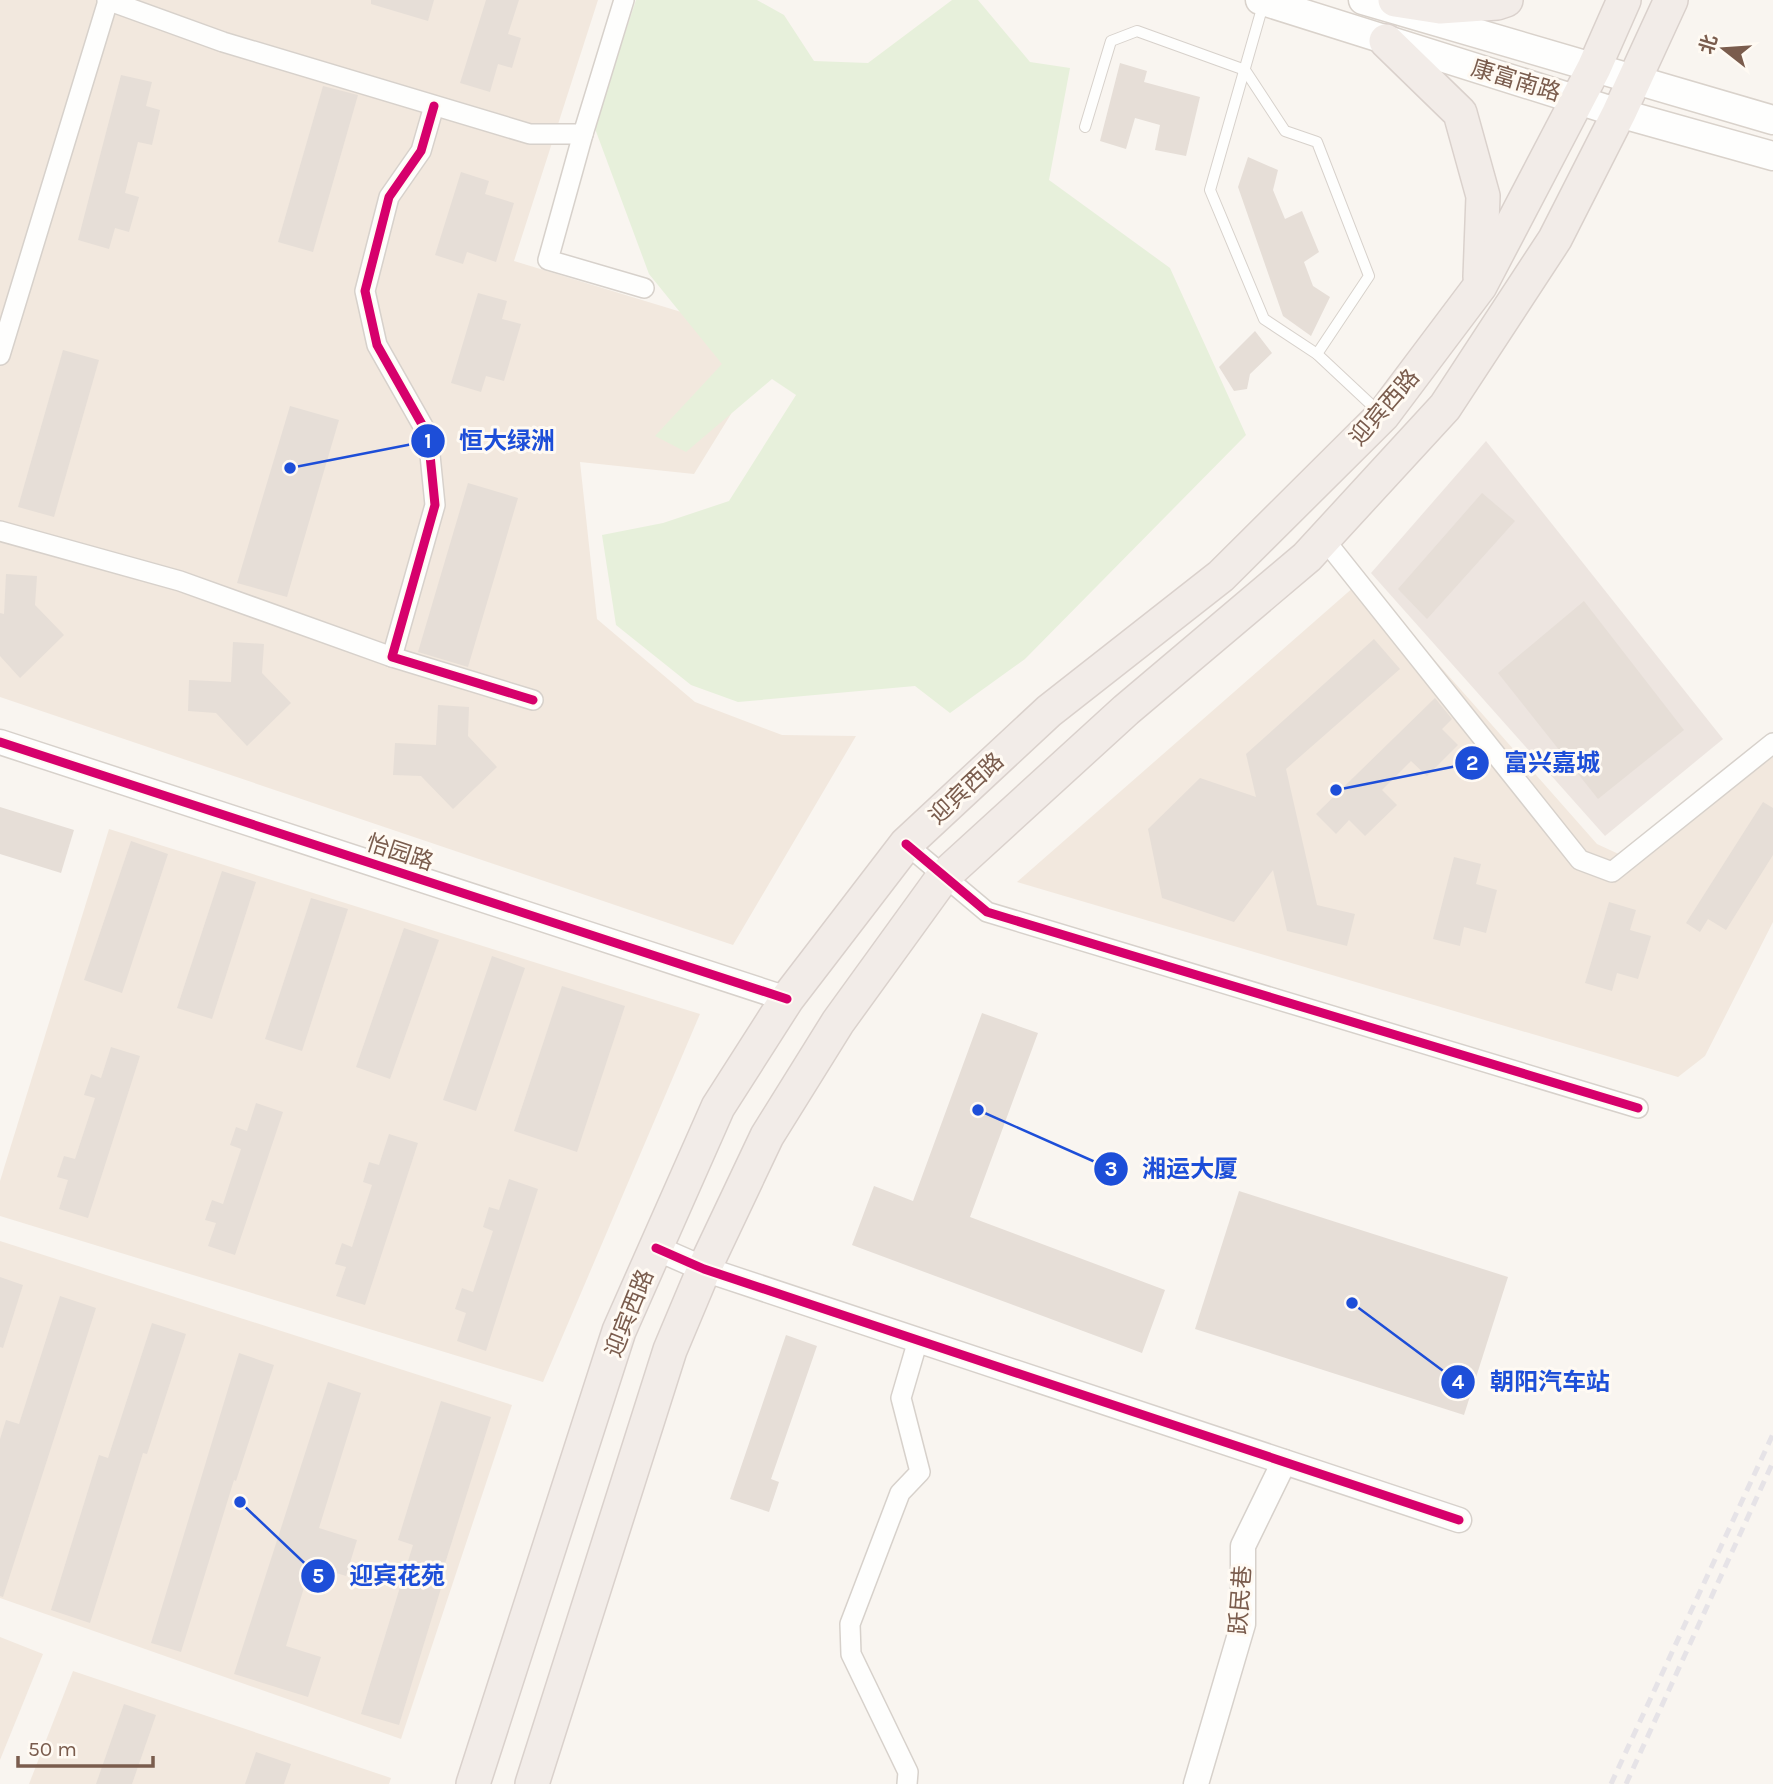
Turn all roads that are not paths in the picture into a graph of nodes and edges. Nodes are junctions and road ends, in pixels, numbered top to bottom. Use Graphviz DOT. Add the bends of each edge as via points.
graph roads {
  1 [pos="108,0"];
  2 [pos="624,0"];
  3 [pos="1363,0"];
  4 [pos="1395,0"];
  5 [pos="1506,0"];
  6 [pos="1624,0"];
  7 [pos="1671,0"];
  8 [pos="1262,1"];
  9 [pos="1386,41"];
  10 [pos="1594,68"];
  11 [pos="1245,70"];
  12 [pos="1634,81"];
  13 [pos="1577,98"];
  14 [pos="434,107"];
  15 [pos="1619,113"];
  16 [pos="1773,120"];
  17 [pos="1085,127"];
  18 [pos="583,134"];
  19 [pos="1773,156"];
  20 [pos="1480,286"];
  21 [pos="644,288"];
  22 [pos="1317,354"];
  23 [pos="0,355"];
  24 [pos="1383,415"];
  25 [pos="0,531"];
  26 [pos="1324,539"];
  27 [pos="392,657"];
  28 [pos="533,700"];
  29 [pos="0,742"];
  30 [pos="1773,743"];
  31 [pos="906,844"];
  32 [pos="943,877"];
  33 [pos="787,999"];
  34 [pos="1638,1108"];
  35 [pos="656,1248"];
  36 [pos="704,1269"];
  37 [pos="918,1340"];
  38 [pos="1284,1462"];
  39 [pos="1460,1520"];
  40 [pos="473,1784"];
  41 [pos="532,1784"];
  42 [pos="907,1784"];
  43 [pos="1196,1784"];
  1 -- 14 [label="street" via="223,42"];
  1 -- 23 [label="street"];
  2 -- 18 [label="street"];
  3 -- 10 [label="main road, 康富南路"];
  4 -- 5 [label="highway" via="1440,7"];
  6 -- 10 [label="highway, 迎宾西路"];
  7 -- 12 [label="highway, 迎宾西路"];
  8 -- 9 [label="main road, 康富南路"];
  8 -- 11 [label="lane"];
  9 -- 13 [label="main road, 康富南路"];
  9 -- 20 [label="highway" via="1460,113 1483,196"];
  10 -- 12 [label="main road, 康富南路"];
  10 -- 13 [label="highway, 迎宾西路"];
  11 -- 17 [label="lane" via="1137,32 1111,41"];
  11 -- 22 [label="lane" via="1210,190 1264,319"];
  11 -- 22 [label="lane" via="1285,131 1317,142 1369,276"];
  12 -- 15 [label="highway, 迎宾西路"];
  12 -- 16 [label="main road, 康富南路"];
  13 -- 15 [label="main road, 康富南路"];
  13 -- 20 [label="highway, 迎宾西路"];
  14 -- 18 [label="street" via="530,134"];
  14 -- 27 [label="street" via="421,151 389,197 365,291 377,345 428,435 435,505"];
  15 -- 19 [label="main road, 康富南路"];
  15 -- 26 [label="highway, 迎宾西路" via="1555,239 1445,407"];
  18 -- 21 [label="street" via="548,260"];
  20 -- 24 [label="highway, 迎宾西路"];
  22 -- 24 [label="lane"];
  24 -- 31 [label="highway, 迎宾西路" via="1221,576 1049,711"];
  25 -- 27 [label="street" via="180,581"];
  26 -- 30 [label="street" via="1580,860 1612,872"];
  26 -- 32 [label="highway, 迎宾西路"];
  27 -- 28 [label="street"];
  29 -- 33 [label="street, 怡园路"];
  31 -- 32 [label="street"];
  31 -- 33 [label="highway, 迎宾西路"];
  32 -- 34 [label="street" via="987,912"];
  32 -- 36 [label="highway, 迎宾西路" via="838,1021 774,1125"];
  33 -- 35 [label="highway, 迎宾西路" via="719,1107"];
  35 -- 36 [label="street"];
  35 -- 40 [label="highway, 迎宾西路" via="619,1331"];
  36 -- 37 [label="street"];
  36 -- 41 [label="highway, 迎宾西路" via="670,1350"];
  37 -- 38 [label="street"];
  37 -- 42 [label="street" via="901,1398 920,1472 900,1493 849,1624 851,1654 908,1772"];
  38 -- 39 [label="street"];
  38 -- 43 [label="street, 跃民巷" via="1243,1546 1243,1623"];
}
